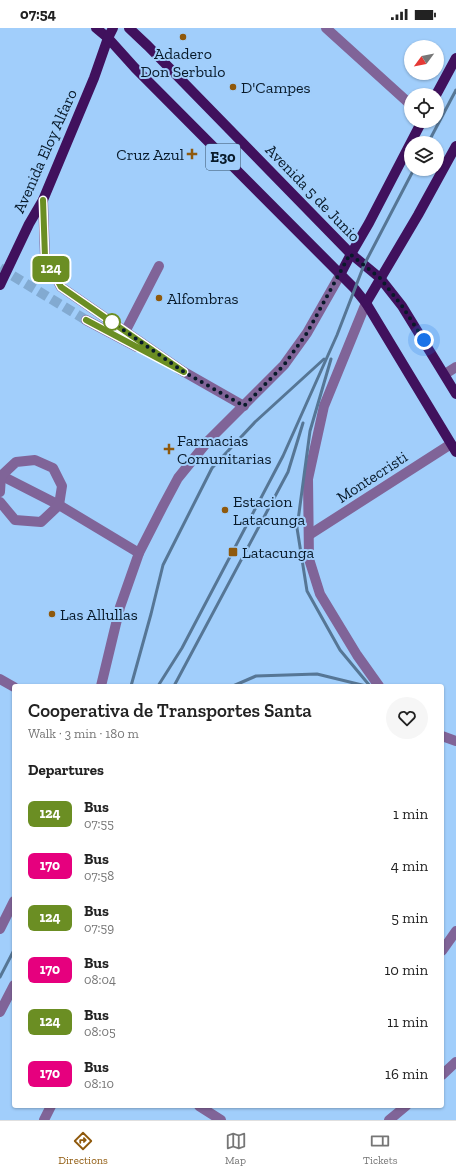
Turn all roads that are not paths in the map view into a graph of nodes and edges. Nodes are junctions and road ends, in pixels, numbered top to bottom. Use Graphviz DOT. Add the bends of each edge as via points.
graph roads {
  1 [pos="96,28"];
  2 [pos="113,28"];
  3 [pos="129,28"];
  4 [pos="326,28"];
  5 [pos="108,38"];
  6 [pos="456,58"];
  7 [pos="440,88"];
  8 [pos="404,99"];
  9 [pos="418,128"];
  10 [pos="456,146"];
  11 [pos="43,200"];
  12 [pos="350,254"];
  13 [pos="159,266"];
  14 [pos="340,275"];
  15 [pos="380,278"];
  16 [pos="0,285"];
  17 [pos="366,303"];
  18 [pos="86,320"];
  19 [pos="125,332"];
  20 [pos="456,367"];
  21 [pos="184,372"];
  22 [pos="445,374"];
  23 [pos="456,394"];
  24 [pos="244,406"];
  25 [pos="454,448"];
  26 [pos="1,476"];
  27 [pos="0,492"];
  28 [pos="0,502"];
  29 [pos="60,505"];
  30 [pos="309,535"];
  31 [pos="139,553"];
  32 [pos="0,679"];
  33 [pos="101,684"];
  34 [pos="378,684"];
  35 [pos="12,686"];
  36 [pos="444,737"];
  37 [pos="456,741"];
  38 [pos="12,905"];
  39 [pos="0,929"];
  40 [pos="456,931"];
  41 [pos="444,948"];
  42 [pos="12,989"];
  43 [pos="0,1012"];
  44 [pos="456,1062"];
  45 [pos="444,1073"];
  46 [pos="51,1108"];
  47 [pos="202,1108"];
  48 [pos="404,1108"];
  49 [pos="44,1120"];
  50 [pos="221,1120"];
  51 [pos="389,1120"];
  1 -- 5 [label="main road"];
  2 -- 5 [label="main road, Avenida Eloy Alfaro"];
  3 -- 12 [label="main road, Avenida 5 de Junio / E30"];
  4 -- 8 [label="street"];
  5 -- 11 [label="main road, Avenida Eloy Alfaro"];
  5 -- 14 [label="main road, E30"];
  6 -- 7 [label="main road"];
  9 -- 12 [label="main road"];
  10 -- 15 [label="main road"];
  11 -- 16 [label="main road, Avenida Eloy Alfaro"];
  11 -- 19 [label="street" via="45,257 61,287"];
  12 -- 14 [label="main road"];
  12 -- 15 [label="main road, Avenida 5 de Junio / E30"];
  13 -- 19 [label="street"];
  14 -- 17 [label="main road, E30"];
  14 -- 24 [label="street" via="307,333 284,365"];
  15 -- 17 [label="main road"];
  15 -- 22 [label="main road, Avenida 5 de Junio / E30" via="402,306"];
  17 -- 25 [label="main road, E30"];
  17 -- 30 [label="street" via="324,406 308,479"];
  18 -- 21 [label="street"];
  19 -- 21 [label="street"];
  20 -- 22 [label="street"];
  21 -- 24 [label="street"];
  22 -- 23 [label="main road, Avenida 5 de Junio / E30"];
  24 -- 31 [label="street" via="208,441 178,478"];
  25 -- 30 [label="street, Montecristi"];
  26 -- 27 [label="street"];
  26 -- 29 [label="street"];
  26 -- 29 [label="street" via="16,462 35,460 47,465 53,468 62,486"];
  28 -- 29 [label="street" via="15,520 41,522"];
  29 -- 31 [label="street"];
  30 -- 34 [label="street" via="310,559 320,594"];
  31 -- 33 [label="street" via="120,607"];
  32 -- 35 [label="street"];
  36 -- 37 [label="street"];
  38 -- 39 [label="street"];
  40 -- 41 [label="street"];
  42 -- 43 [label="street"];
  44 -- 45 [label="street"];
  46 -- 49 [label="street"];
  47 -- 50 [label="street"];
  48 -- 51 [label="street"];
}
